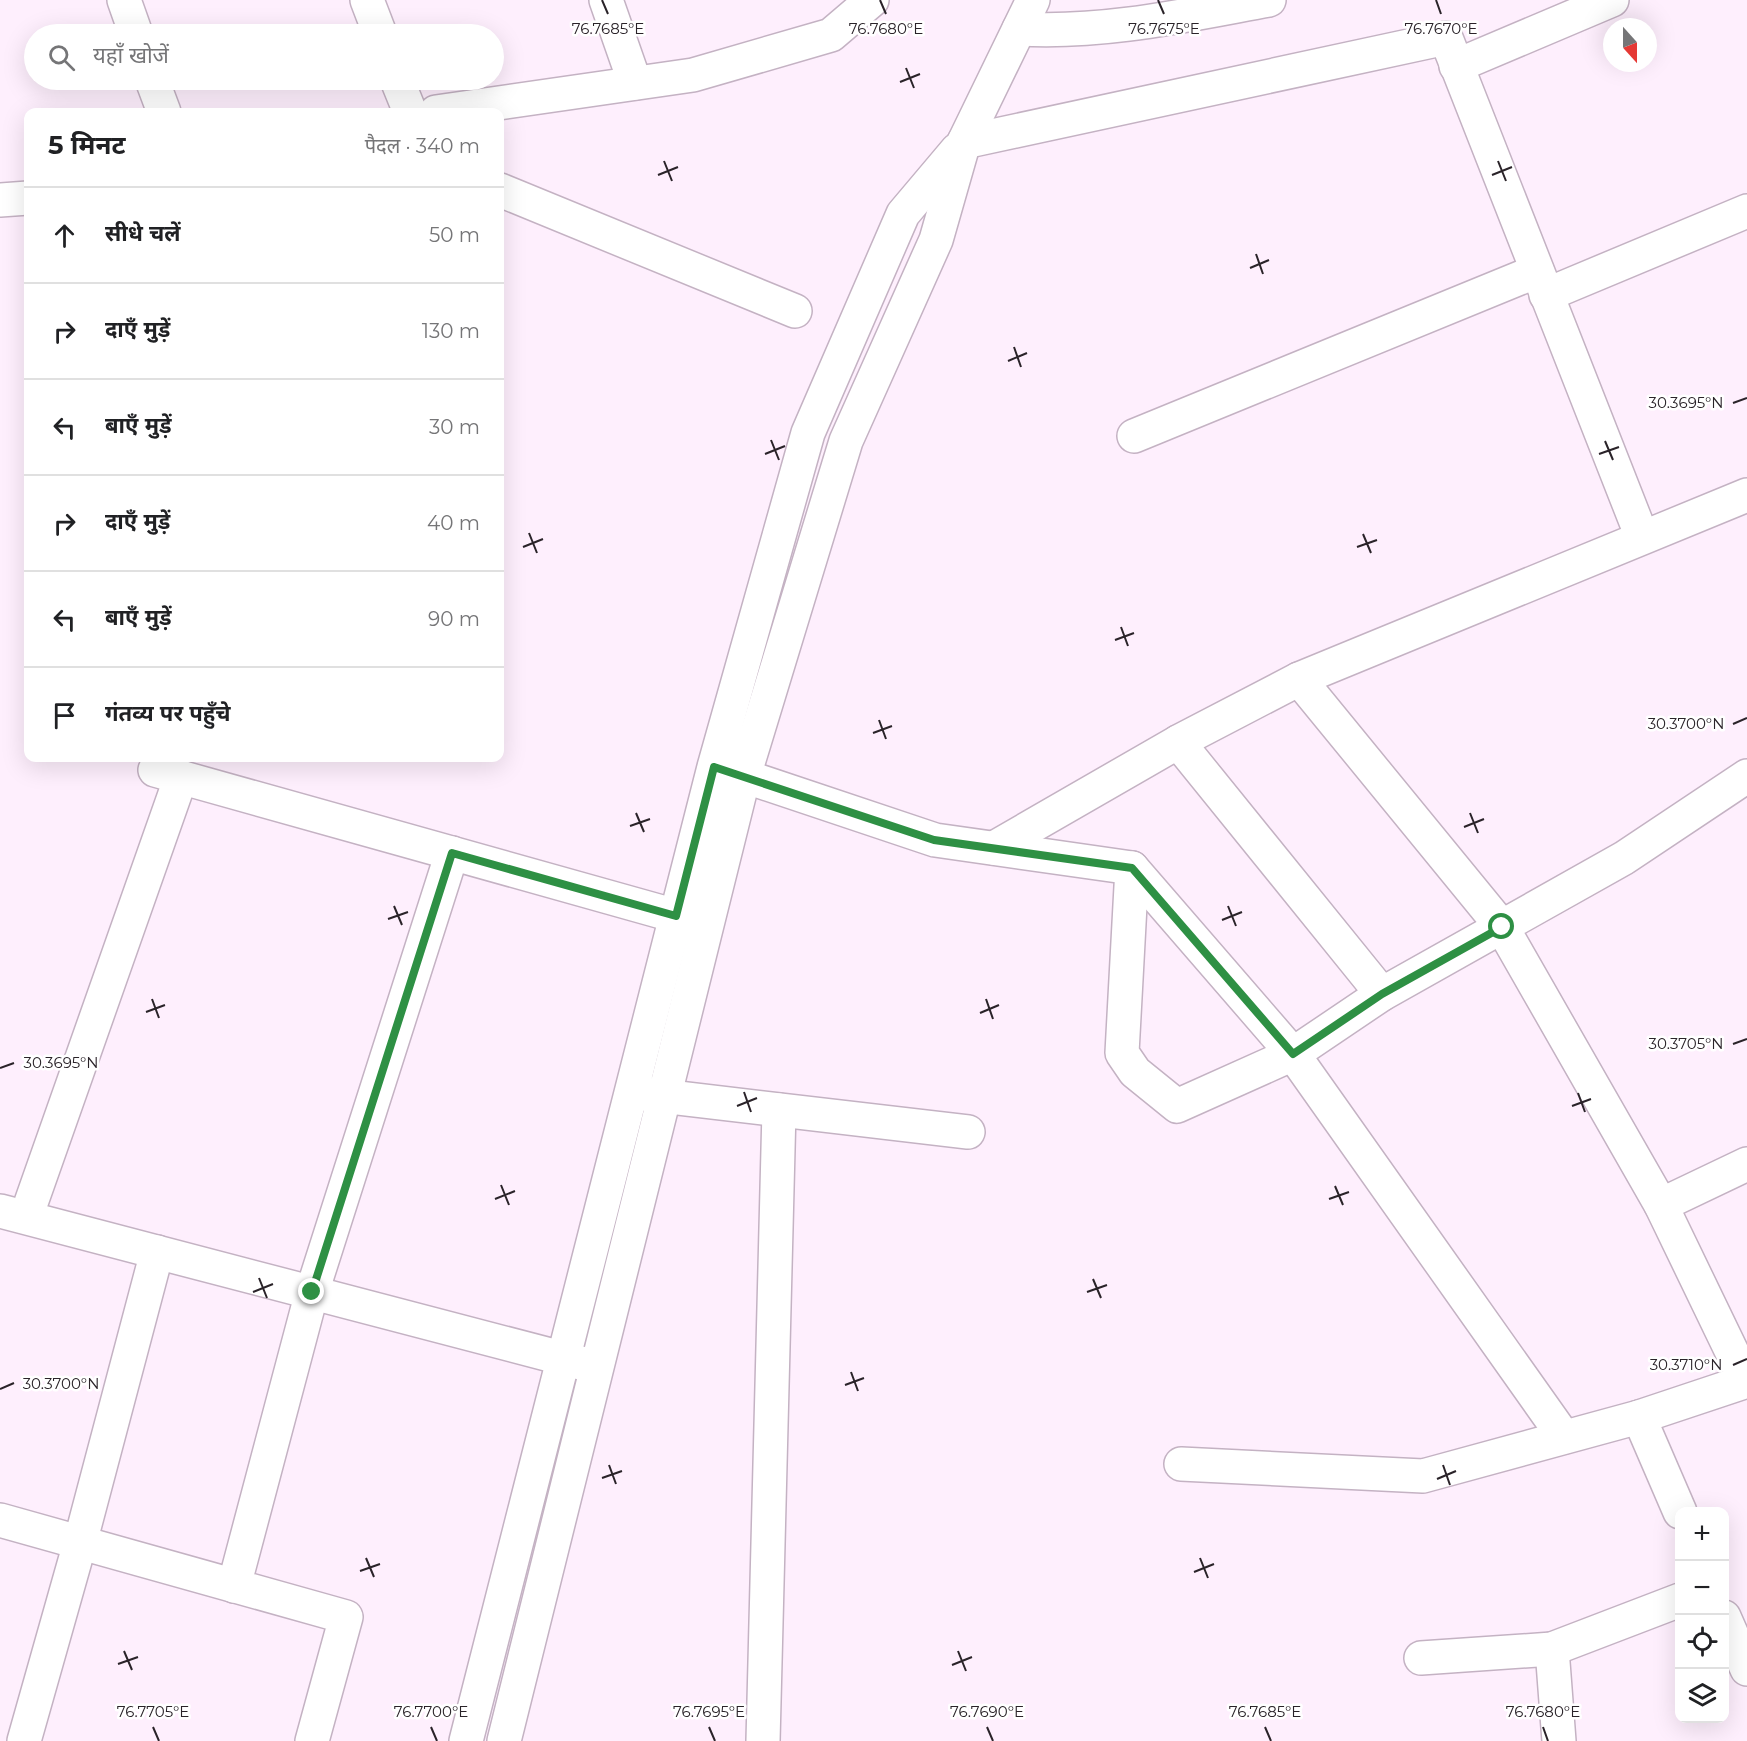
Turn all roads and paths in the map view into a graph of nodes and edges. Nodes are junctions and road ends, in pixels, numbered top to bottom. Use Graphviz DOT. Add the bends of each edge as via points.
graph roads {
  1 [pos="124,0"];
  2 [pos="367,0"];
  3 [pos="606,0"];
  4 [pos="872,0"];
  5 [pos="1033,0"];
  6 [pos="1269,0"];
  7 [pos="1612,0"];
  8 [pos="132,24"];
  9 [pos="376,24"];
  10 [pos="1019,29"];
  11 [pos="1456,66"];
  12 [pos="635,84"];
  13 [pos="156,90"];
  14 [pos="401,90"];
  15 [pos="162,108"];
  16 [pos="408,108"];
  17 [pos="464,108"];
  18 [pos="964,142"];
  19 [pos="504,192"];
  20 [pos="24,198"];
  21 [pos="0,200"];
  22 [pos="1747,211"];
  23 [pos="1542,283"];
  24 [pos="795,311"];
  25 [pos="1134,436"];
  26 [pos="1747,495"];
  27 [pos="1642,537"];
  28 [pos="1299,679"];
  29 [pos="1178,742"];
  30 [pos="729,772"];
  31 [pos="1747,776"];
  32 [pos="994,848"];
  33 [pos="452,853"];
  34 [pos="1132,868"];
  35 [pos="676,916"];
  36 [pos="1502,927"];
  37 [pos="1382,994"];
  38 [pos="1293,1054"];
  39 [pos="647,1094"];
  40 [pos="779,1110"];
  41 [pos="968,1132"];
  42 [pos="1747,1164"];
  43 [pos="1661,1205"];
  44 [pos="13,1214"];
  45 [pos="157,1252"];
  46 [pos="312,1292"];
  47 [pos="563,1359"];
  48 [pos="596,1367"];
  49 [pos="1747,1381"];
  50 [pos="1639,1417"];
  51 [pos="1564,1437"];
  52 [pos="1181,1464"];
  53 [pos="1678,1507"];
  54 [pos="0,1520"];
  55 [pos="80,1543"];
  56 [pos="234,1586"];
  57 [pos="1675,1602"];
  58 [pos="1729,1626"];
  59 [pos="1552,1650"];
  60 [pos="1421,1658"];
  61 [pos="1747,1669"];
  62 [pos="24,1741"];
  63 [pos="312,1741"];
  64 [pos="466,1741"];
  65 [pos="504,1741"];
  66 [pos="763,1741"];
  67 [pos="1559,1741"];
  1 -- 8 [label="street"];
  2 -- 9 [label="street"];
  3 -- 12 [label="street"];
  4 -- 12 [label="street" via="831,35 693,75"];
  5 -- 10 [label="street"];
  6 -- 10 [label="street" via="1138,24 1043,31"];
  7 -- 11 [label="street"];
  10 -- 18 [label="street"];
  11 -- 18 [label="street" via="1446,38"];
  11 -- 23 [label="street"];
  12 -- 17 [label="street"];
  13 -- 15 [label="street"];
  14 -- 16 [label="street"];
  18 -- 30 [label="street" via="903,214 808,433"];
  19 -- 24 [label="street"];
  20 -- 21 [label="street"];
  22 -- 23 [label="street"];
  23 -- 25 [label="street"];
  23 -- 27 [label="street"];
  26 -- 27 [label="street"];
  27 -- 28 [label="street"];
  28 -- 29 [label="street"];
  28 -- 36 [label="street"];
  29 -- 32 [label="street"];
  29 -- 37 [label="street"];
  30 -- 32 [label="street" via="934,840"];
  30 -- 35 [label="street"];
  30 -- 39 [label="street"];
  31 -- 36 [label="street" via="1624,858"];
  32 -- 34 [label="street"];
  33 -- 35 [label="street"];
  33 -- 44 [label="street" via="168,774"];
  33 -- 46 [label="street"];
  34 -- 38 [label="street"];
  34 -- 38 [label="street" via="1122,1053 1135,1072 1177,1106"];
  35 -- 39 [label="street"];
  36 -- 37 [label="street"];
  36 -- 43 [label="street"];
  37 -- 38 [label="street"];
  38 -- 51 [label="street"];
  39 -- 40 [label="street"];
  39 -- 47 [label="street"];
  39 -- 48 [label="street"];
  40 -- 41 [label="street"];
  40 -- 66 [label="street"];
  42 -- 43 [label="street"];
  43 -- 49 [label="street"];
  44 -- 45 [label="street"];
  45 -- 46 [label="street"];
  45 -- 55 [label="street"];
  46 -- 47 [label="street"];
  46 -- 56 [label="street"];
  47 -- 48 [label="street"];
  47 -- 64 [label="street"];
  48 -- 65 [label="street"];
  49 -- 50 [label="street"];
  50 -- 51 [label="street"];
  50 -- 53 [label="street"];
  51 -- 52 [label="street" via="1423,1476"];
  54 -- 55 [label="street"];
  55 -- 56 [label="street"];
  55 -- 62 [label="street"];
  56 -- 63 [label="street" via="346,1617"];
  57 -- 59 [label="street"];
  58 -- 61 [label="street"];
  59 -- 60 [label="street"];
  59 -- 67 [label="street"];
}
